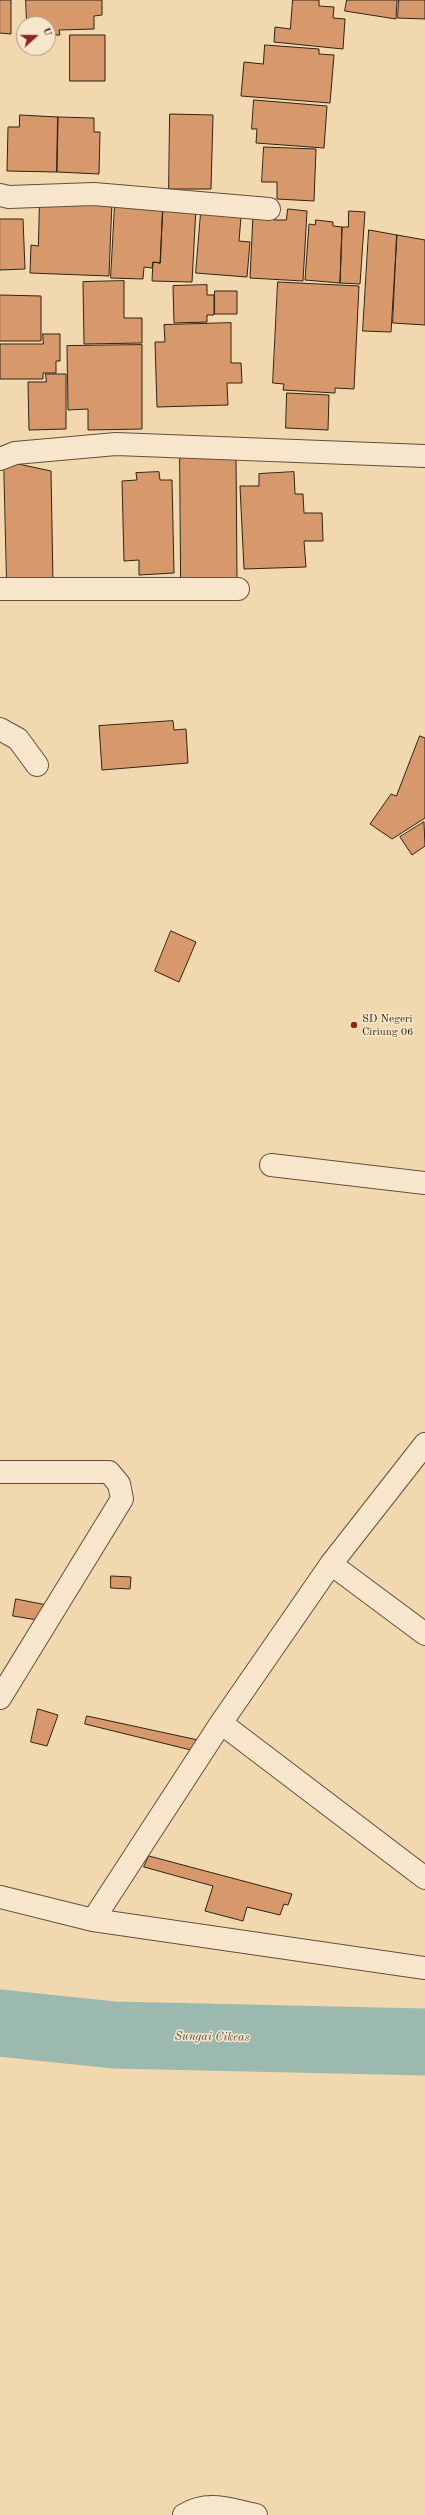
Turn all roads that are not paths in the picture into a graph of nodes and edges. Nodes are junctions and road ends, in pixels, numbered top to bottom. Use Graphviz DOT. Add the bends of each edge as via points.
graph roads {
  1 [pos="0,195"];
  2 [pos="269,209"];
  3 [pos="425,456"];
  4 [pos="0,459"];
  5 [pos="238,588"];
  6 [pos="0,589"];
  7 [pos="0,729"];
  8 [pos="38,765"];
  9 [pos="271,1165"];
  10 [pos="425,1183"];
  11 [pos="425,1444"];
  12 [pos="0,1472"];
  13 [pos="331,1564"];
  14 [pos="425,1634"];
  15 [pos="0,1698"];
  16 [pos="222,1723"];
  17 [pos="425,1878"];
  18 [pos="0,1897"];
  19 [pos="93,1920"];
  20 [pos="425,1968"];
  21 [pos="184,2515"];
  22 [pos="256,2515"];
  1 -- 2 [label="street" via="10,197 94,194"];
  3 -- 4 [label="street" via="116,444 15,453"];
  5 -- 6 [label="street"];
  7 -- 8 [label="street" via="18,739"];
  9 -- 10 [label="street"];
  11 -- 13 [label="street"];
  12 -- 15 [label="street" via="108,1472 119,1484 122,1499"];
  13 -- 14 [label="street"];
  13 -- 16 [label="street"];
  16 -- 17 [label="street"];
  16 -- 19 [label="street"];
  18 -- 19 [label="street"];
  19 -- 20 [label="street"];
  21 -- 22 [label="street" via="196,2508 209,2506"];
}
